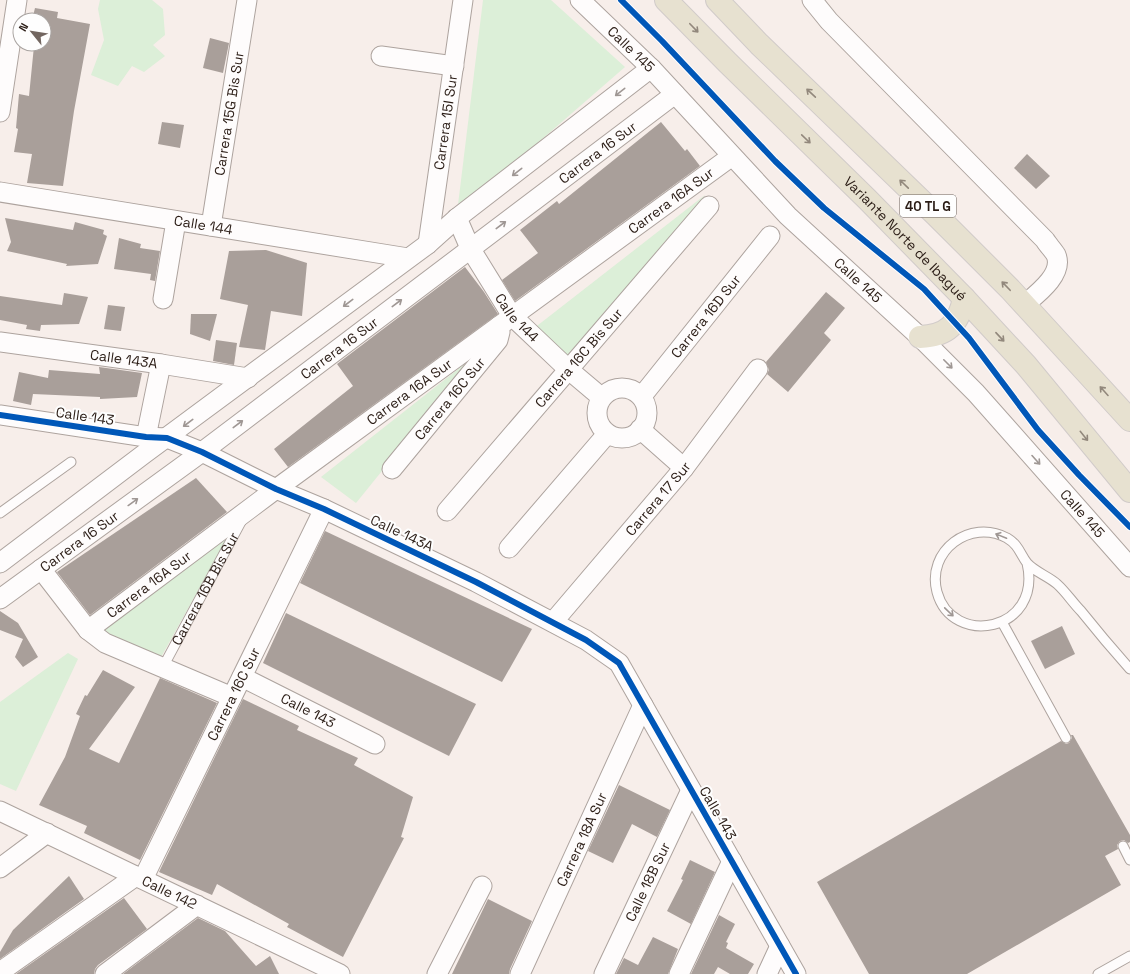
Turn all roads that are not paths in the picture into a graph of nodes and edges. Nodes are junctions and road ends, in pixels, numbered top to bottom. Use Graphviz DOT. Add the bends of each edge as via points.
graph roads {
  1 [pos="18,0"];
  2 [pos="247,0"];
  3 [pos="463,0"];
  4 [pos="580,0"];
  5 [pos="666,0"];
  6 [pos="717,0"];
  7 [pos="820,3"];
  8 [pos="6,32"];
  9 [pos="381,56"];
  10 [pos="454,66"];
  11 [pos="650,68"];
  12 [pos="675,94"];
  13 [pos="0,112"];
  14 [pos="732,156"];
  15 [pos="0,192"];
  16 [pos="709,206"];
  17 [pos="457,218"];
  18 [pos="176,221"];
  19 [pos="211,226"];
  20 [pos="770,236"];
  21 [pos="428,244"];
  22 [pos="470,248"];
  23 [pos="408,258"];
  24 [pos="964,298"];
  25 [pos="163,299"];
  26 [pos="1024,304"];
  27 [pos="505,321"];
  28 [pos="920,337"];
  29 [pos="0,342"];
  30 [pos="161,364"];
  31 [pos="569,370"];
  32 [pos="758,370"];
  33 [pos="248,378"];
  34 [pos="642,396"];
  35 [pos="601,397"];
  36 [pos="0,415"];
  37 [pos="1130,420"];
  38 [pos="640,429"];
  39 [pos="607,434"];
  40 [pos="146,437"];
  41 [pos="167,438"];
  42 [pos="202,452"];
  43 [pos="71,462"];
  44 [pos="684,468"];
  45 [pos="392,469"];
  46 [pos="276,489"];
  47 [pos="1130,491"];
  48 [pos="324,509"];
  49 [pos="247,510"];
  50 [pos="448,511"];
  51 [pos="0,513"];
  52 [pos="509,548"];
  53 [pos="0,563"];
  54 [pos="1028,563"];
  55 [pos="1130,567"];
  56 [pos="40,569"];
  57 [pos="0,599"];
  58 [pos="552,622"];
  59 [pos="1002,622"];
  60 [pos="88,630"];
  61 [pos="620,663"];
  62 [pos="163,667"];
  63 [pos="1130,669"];
  64 [pos="242,677"];
  65 [pos="232,697"];
  66 [pos="643,705"];
  67 [pos="1066,738"];
  68 [pos="375,744"];
  69 [pos="691,790"];
  70 [pos="0,810"];
  71 [pos="47,833"];
  72 [pos="1122,846"];
  73 [pos="1130,860"];
  74 [pos="732,861"];
  75 [pos="0,868"];
  76 [pos="140,878"];
  77 [pos="482,886"];
  78 [pos="197,905"];
  79 [pos="780,946"];
  80 [pos="1130,956"];
  81 [pos="0,972"];
  82 [pos="105,974"];
  83 [pos="340,974"];
  84 [pos="437,974"];
  85 [pos="520,974"];
  86 [pos="604,974"];
  87 [pos="679,974"];
  88 [pos="766,974"];
  89 [pos="796,974"];
  90 [pos="1098,974"];
  1 -- 8 [label="street"];
  2 -- 19 [label="street, Carrera 15G Bis Sur"];
  3 -- 10 [label="street, Carrera 15I Sur"];
  4 -- 11 [label="street, Calle 145"];
  5 -- 24 [label="highway, Variante Norte de Ibagué / 40 TL G, one-way"];
  26 -- 6 [label="highway, 40 TL G, one-way"];
  7 -- 26 [label="street" via="828,21 1045,240 1056,256 1058,267 1051,280"];
  8 -- 13 [label="street"];
  9 -- 10 [label="street"];
  10 -- 21 [label="street, Carrera 15I Sur"];
  11 -- 12 [label="street, Calle 145"];
  11 -- 17 [label="street, Carrera 16 Sur, one-way"];
  12 -- 14 [label="street, Calle 145"];
  22 -- 12 [label="street, Carrera 16 Sur, one-way"];
  14 -- 27 [label="street, Carrera 16A Sur"];
  14 -- 28 [label="street, Calle 145" via="788,216"];
  15 -- 18 [label="street, Calle 144"];
  16 -- 31 [label="street, Carrera 16C Bis Sur"];
  17 -- 21 [label="street, Carrera 16 Sur"];
  17 -- 22 [label="street, Calle 144"];
  18 -- 19 [label="street, Calle 144"];
  18 -- 25 [label="street"];
  19 -- 23 [label="street, Calle 144"];
  20 -- 34 [label="street, Carrera 16D Sur"];
  21 -- 23 [label="street, Carrera 16 Sur"];
  22 -- 27 [label="street, Calle 144"];
  42 -- 22 [label="street, Carrera 16 Sur, one-way"];
  23 -- 33 [label="street, Carrera 16 Sur, one-way"];
  24 -- 28 [label="highway" via="962,311 948,329 930,337"];
  24 -- 47 [label="highway, Variante Norte de Ibagué / 40 TL G, one-way" via="1026,365"];
  37 -- 26 [label="highway, 40 TL G, one-way"];
  27 -- 31 [label="street, Calle 144"];
  27 -- 45 [label="street, Carrera 16C Sur" via="498,340"];
  27 -- 46 [label="street, Carrera 16A Sur"];
  28 -- 55 [label="street, Calle 145, one-way" via="976,393"];
  29 -- 30 [label="street, Calle 143A"];
  30 -- 33 [label="street, Calle 143A"];
  30 -- 40 [label="street"];
  31 -- 35 [label="street, Calle 144"];
  31 -- 50 [label="street, Carrera 16C Bis Sur"];
  32 -- 44 [label="street, Carrera 17 Sur"];
  33 -- 41 [label="street, Carrera 16 Sur, one-way"];
  34 -- 35 [label="street" via="630,388 615,388"];
  34 -- 38 [label="street" via="648,409 645,424"];
  35 -- 39 [label="street" via="596,408 598,423"];
  36 -- 40 [label="street, Calle 143"];
  38 -- 39 [label="street" via="635,435 621,438"];
  38 -- 44 [label="street"];
  39 -- 52 [label="street"];
  40 -- 41 [label="street, Calle 143"];
  41 -- 42 [label="street, Calle 143A"];
  41 -- 53 [label="street, Carrera 16 Sur"];
  42 -- 46 [label="street, Calle 143A"];
  56 -- 42 [label="street, Carrera 16 Sur, one-way"];
  43 -- 51 [label="lane"];
  44 -- 58 [label="street, Carrera 17 Sur"];
  46 -- 48 [label="street, Calle 143A"];
  46 -- 49 [label="street, Carrera 16A Sur"];
  48 -- 58 [label="street, Calle 143A" via="476,582"];
  48 -- 64 [label="street, Carrera 16C Sur"];
  49 -- 60 [label="street, Carrera 16A Sur"];
  49 -- 62 [label="lane, Carrera 16B Bis Sur"];
  54 -- 59 [label="lane" via="1030,586 1026,597 1020,608"];
  54 -- 59 [label="lane, one-way" via="1020,549 1008,538 993,532 977,532 961,537 948,547 939,560 937,592 944,607 956,618 970,625 987,626"];
  54 -- 63 [label="lane" via="1057,584"];
  56 -- 57 [label="street, Carrera 16 Sur"];
  56 -- 60 [label="street"];
  58 -- 61 [label="street, Calle 143A" via="586,640"];
  59 -- 67 [label="lane"];
  60 -- 62 [label="street" via="105,643"];
  61 -- 66 [label="street, Calle 143"];
  62 -- 65 [label="street"];
  64 -- 65 [label="street, Carrera 16C Sur"];
  64 -- 68 [label="street, Calle 143"];
  65 -- 76 [label="street, Carrera 16C Sur"];
  66 -- 69 [label="street, Calle 143"];
  66 -- 85 [label="street, Carrera 18A Sur"];
  69 -- 74 [label="street, Calle 143"];
  69 -- 86 [label="street, Calle 18B Sur"];
  70 -- 71 [label="street, Calle 142"];
  71 -- 75 [label="street"];
  71 -- 76 [label="street, Calle 142"];
  72 -- 73 [label="lane"];
  74 -- 79 [label="street, Calle 143"];
  74 -- 87 [label="street"];
  76 -- 78 [label="street, Calle 142"];
  76 -- 81 [label="street, Carrera 16C Sur"];
  77 -- 84 [label="street"];
  78 -- 82 [label="street"];
  78 -- 83 [label="street, Calle 142"];
  79 -- 88 [label="street"];
  79 -- 89 [label="street, Calle 143"];
  80 -- 90 [label="lane"];
}
